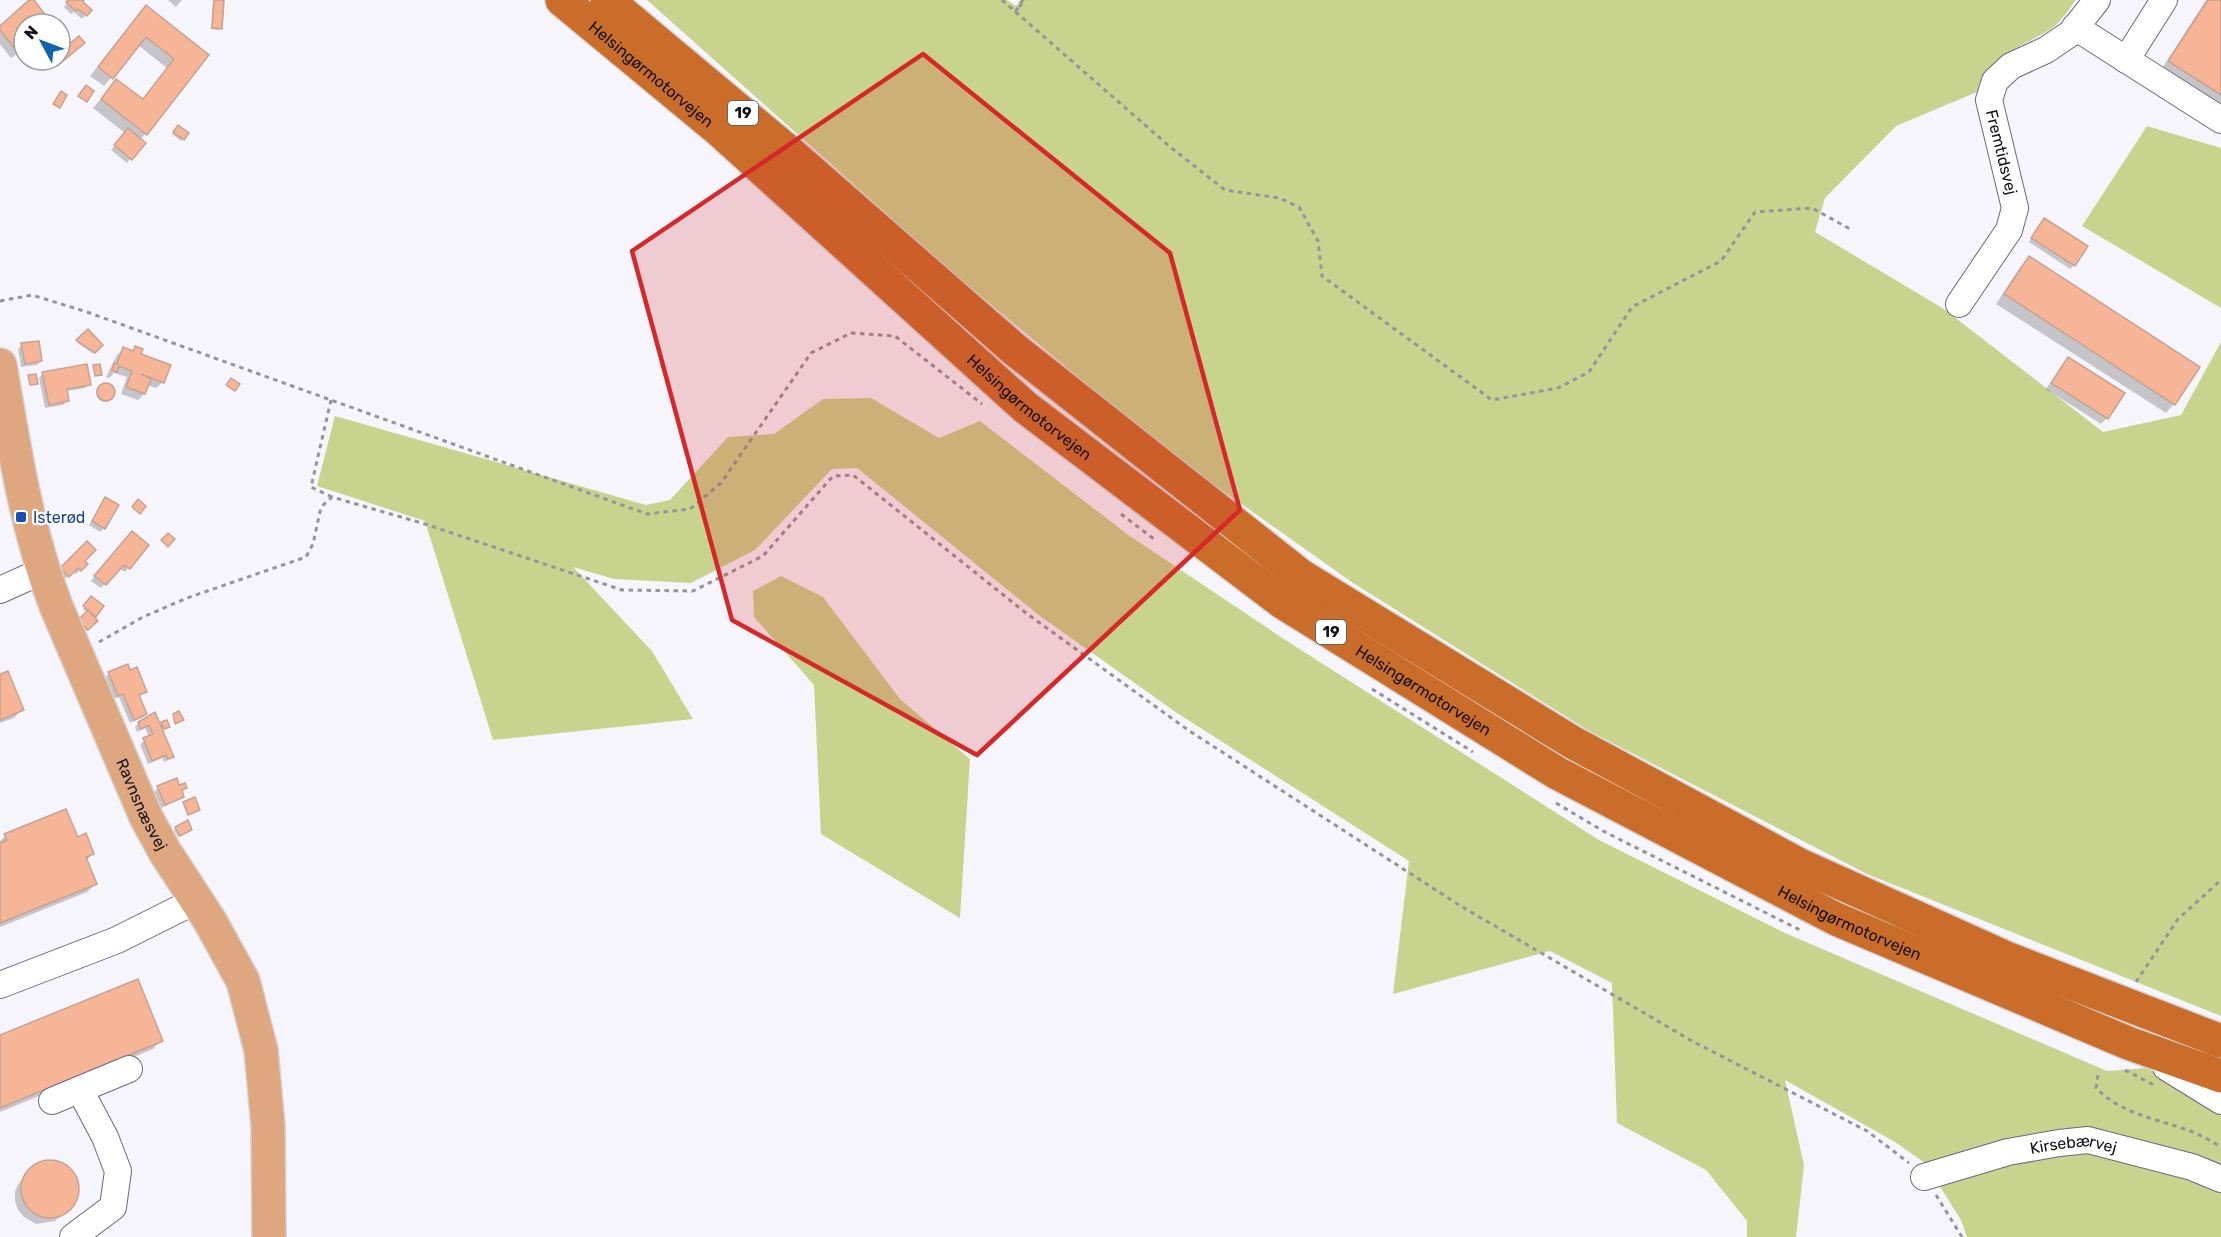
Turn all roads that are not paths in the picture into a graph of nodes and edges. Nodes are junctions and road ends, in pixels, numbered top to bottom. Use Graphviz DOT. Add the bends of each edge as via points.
graph roads {
  1 [pos="562,0"];
  2 [pos="607,0"];
  3 [pos="2097,0"];
  4 [pos="2164,0"];
  5 [pos="2075,27"];
  6 [pos="2126,60"];
  7 [pos="2221,120"];
  8 [pos="1959,304"];
  9 [pos="0,365"];
  10 [pos="44,573"];
  11 [pos="0,590"];
  12 [pos="197,900"];
  13 [pos="0,985"];
  14 [pos="2221,1041"];
  15 [pos="2123,1055"];
  16 [pos="129,1070"];
  17 [pos="2221,1076"];
  18 [pos="80,1090"];
  19 [pos="52,1101"];
  20 [pos="2221,1101"];
  21 [pos="1924,1177"];
  22 [pos="2221,1179"];
  23 [pos="73,1237"];
  24 [pos="269,1237"];
  1 -- 15 [label="highway, Helsingørmotorvejen / 19" via="719,130 1026,407 1282,602 1557,773 1836,919"];
  2 -- 14 [label="highway, Helsingørmotorvejen / 19" via="783,147 1014,350 1300,575 1572,742 1800,865 2009,959"];
  3 -- 5 [label="street, Fremtidsvej"];
  4 -- 6 [label="street"];
  5 -- 6 [label="street"];
  5 -- 8 [label="street, Fremtidsvej" via="2046,50 2011,66 1995,81 1989,100 2015,208 2009,230"];
  6 -- 7 [label="street"];
  9 -- 10 [label="main road, Ravnsnæsvej" via="23,497"];
  10 -- 11 [label="street"];
  10 -- 12 [label="main road, Ravnsnæsvej" via="146,816"];
  12 -- 13 [label="street" via="117,940"];
  12 -- 24 [label="main road, Ravnsnæsvej" via="243,981 261,1050 268,1126"];
  15 -- 17 [label="highway, Helsingørmotorvejen / 19"];
  15 -- 20 [label="street"];
  16 -- 18 [label="street"];
  18 -- 19 [label="street"];
  18 -- 23 [label="street" via="118,1171 113,1207"];
  21 -- 22 [label="street, Kirsebærvej" via="2008,1152 2088,1140 2192,1167"];
}
